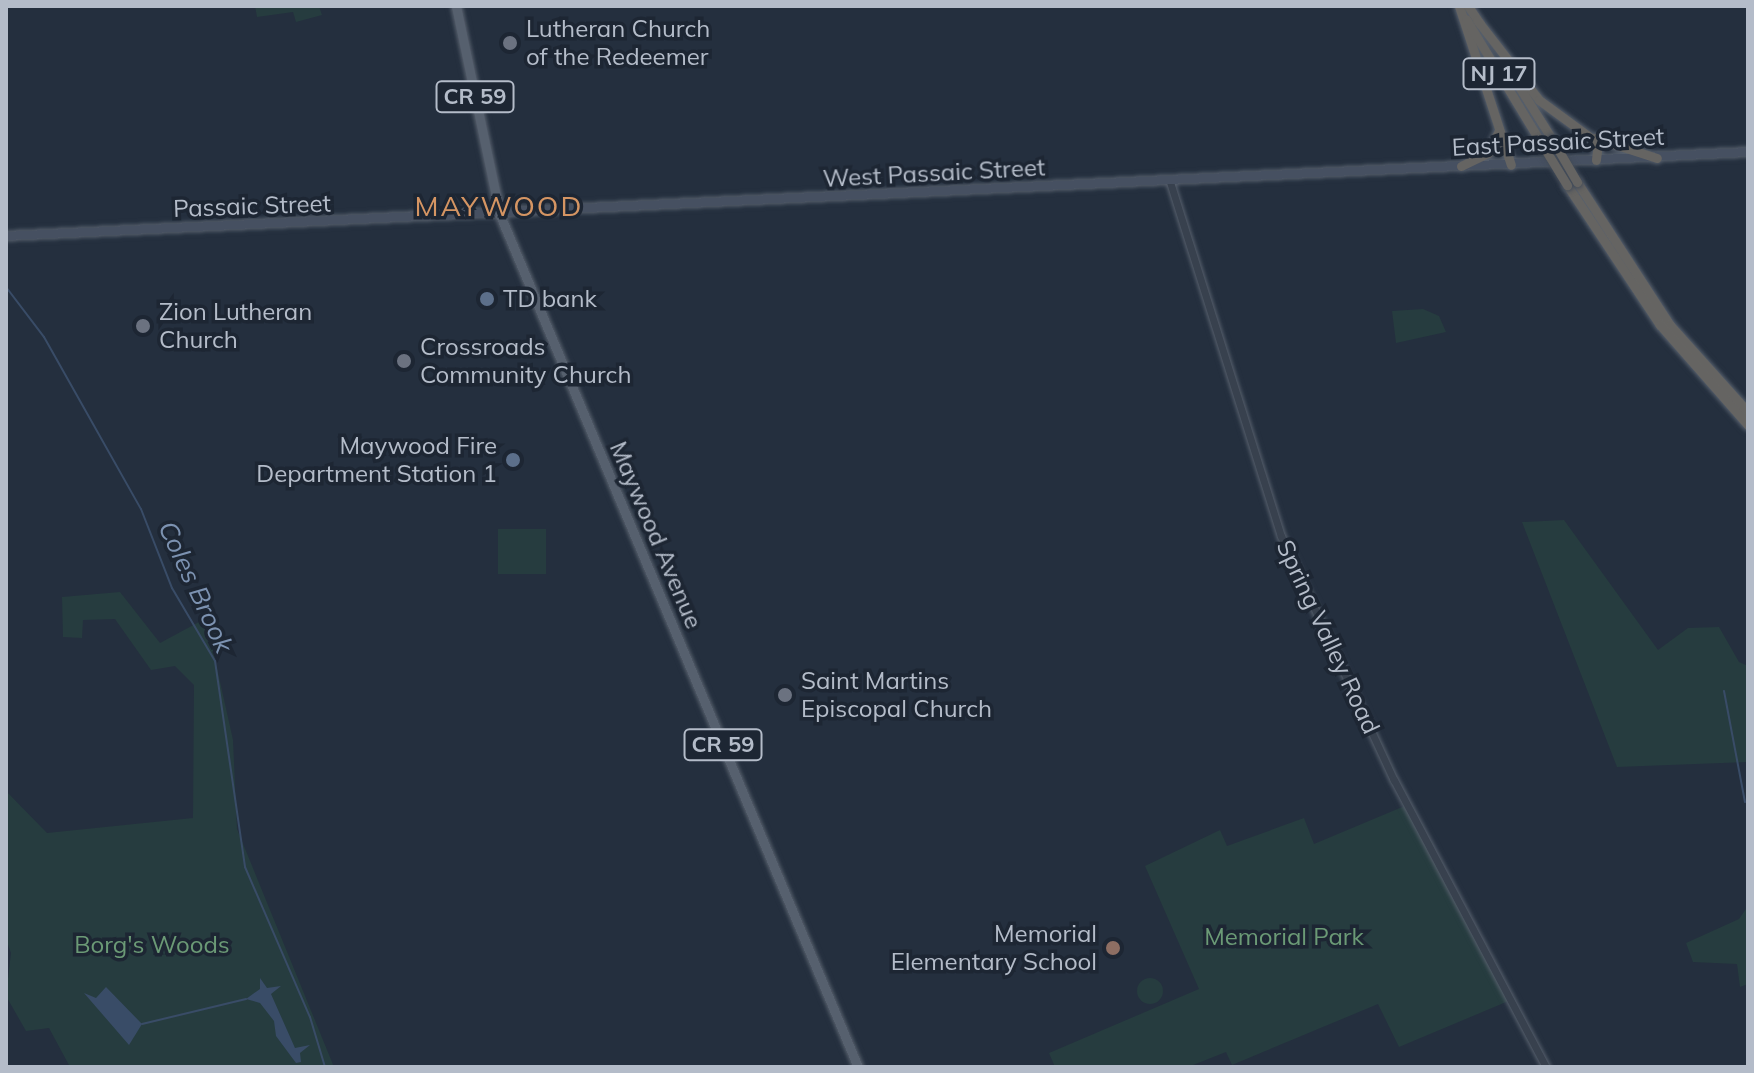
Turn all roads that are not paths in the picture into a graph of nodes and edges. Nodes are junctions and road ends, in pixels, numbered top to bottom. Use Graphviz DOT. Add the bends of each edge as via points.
graph roads {
  1 [pos="456,6"];
  2 [pos="1458,6"];
  3 [pos="1468,6"];
  4 [pos="1477,20"];
  5 [pos="1500,123"];
  6 [pos="1591,136"];
  7 [pos="1748,152"];
  8 [pos="1657,158"];
  9 [pos="1596,160"];
  10 [pos="1511,165"];
  11 [pos="1461,166"];
  12 [pos="1370,171"];
  13 [pos="1170,182"];
  14 [pos="1572,184"];
  15 [pos="500,215"];
  16 [pos="6,236"];
  17 [pos="1665,325"];
  18 [pos="1748,412"];
  19 [pos="1748,425"];
  20 [pos="858,1067"];
  21 [pos="1546,1067"];
  1 -- 15 [label="main road, Maywood Avenue / CR 59"];
  2 -- 5 [label="highway"];
  2 -- 14 [label="highway, NJ 17, bridge"];
  3 -- 4 [label="highway, NJ 17"];
  4 -- 6 [label="highway" via="1539,100"];
  4 -- 14 [label="highway, NJ 17, bridge" via="1552,139"];
  5 -- 10 [label="highway"];
  5 -- 11 [label="highway" via="1495,145"];
  6 -- 8 [label="highway"];
  6 -- 9 [label="highway" via="1598,143"];
  7 -- 8 [label="main road, East Passaic Street"];
  8 -- 9 [label="main road, East Passaic Street"];
  9 -- 10 [label="main road, East Passaic Street"];
  10 -- 11 [label="main road, East Passaic Street"];
  11 -- 12 [label="main road, East Passaic Street"];
  12 -- 13 [label="main road, West Passaic Street"];
  13 -- 15 [label="main road, West Passaic Street"];
  13 -- 21 [label="street, Spring Valley Road" via="1281,536 1394,780"];
  14 -- 17 [label="highway, NJ 17"];
  15 -- 16 [label="main road, Passaic Street"];
  15 -- 20 [label="main road, Maywood Avenue / CR 59"];
  17 -- 18 [label="highway, NJ 17"];
  17 -- 19 [label="highway, NJ 17"];
}
